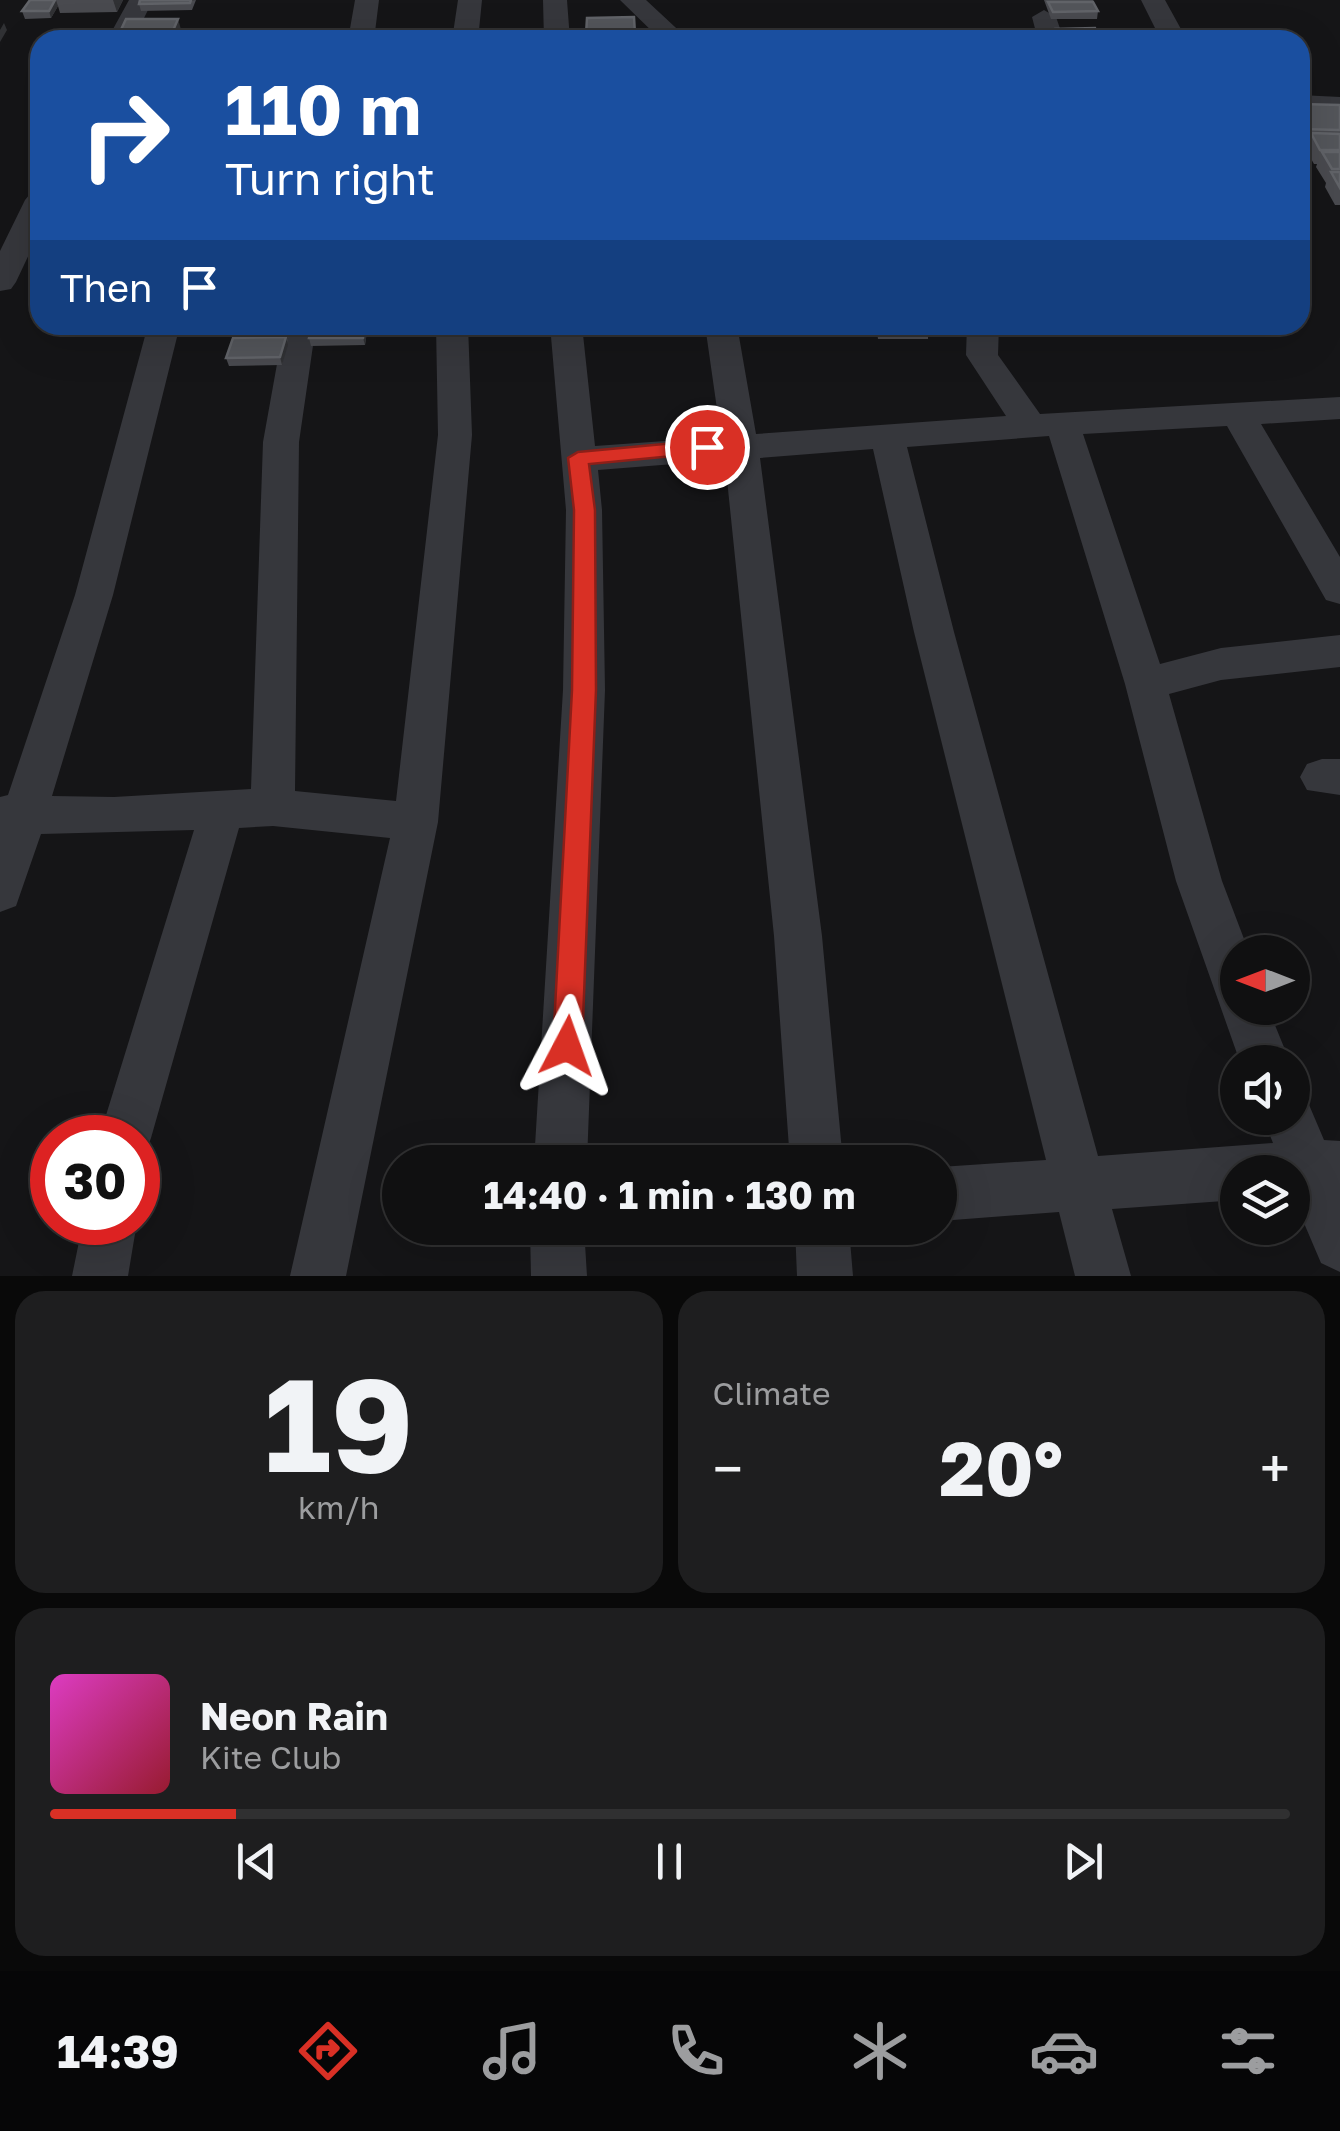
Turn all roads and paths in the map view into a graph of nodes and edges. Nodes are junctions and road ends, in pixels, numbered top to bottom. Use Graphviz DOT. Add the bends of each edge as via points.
graph roads {
  1 [pos="141,0"];
  2 [pos="368,0"];
  3 [pos="470,0"];
  4 [pos="555,0"];
  5 [pos="632,0"];
  6 [pos="1153,0"];
  7 [pos="125,30"];
  8 [pos="362,30"];
  9 [pos="466,30"];
  10 [pos="556,30"];
  11 [pos="665,30"];
  12 [pos="1169,30"];
  13 [pos="1310,104"];
  14 [pos="1340,105"];
  15 [pos="30,220"];
  16 [pos="30,266"];
  17 [pos="4,273"];
  18 [pos="161,335"];
  19 [pos="298,335"];
  20 [pos="452,335"];
  21 [pos="567,335"];
  22 [pos="723,335"];
  23 [pos="983,335"];
  24 [pos="1340,408"];
  25 [pos="1238,414"];
  26 [pos="1046,425"];
  27 [pos="886,435"];
  28 [pos="740,444"];
  29 [pos="578,458"];
  30 [pos="1340,590"];
  31 [pos="1340,652"];
  32 [pos="1146,684"];
  33 [pos="273,807"];
  34 [pos="222,810"];
  35 [pos="13,814"];
  36 [pos="416,822"];
  37 [pos="0,891"];
  38 [pos="1220,940"];
  39 [pos="132,1115"];
  40 [pos="1302,1135"];
  41 [pos="561,1145"];
  42 [pos="815,1145"];
  43 [pos="1326,1167"];
  44 [pos="1220,1174"];
  45 [pos="1079,1184"];
  46 [pos="957,1193"];
  47 [pos="1340,1244"];
  48 [pos="106,1245"];
  49 [pos="557,1245"];
  50 [pos="823,1245"];
  51 [pos="100,1276"];
  52 [pos="318,1276"];
  53 [pos="560,1276"];
  54 [pos="825,1276"];
  55 [pos="1103,1276"];
  1 -- 7 [label="street"];
  2 -- 8 [label="street"];
  3 -- 9 [label="street"];
  4 -- 10 [label="street"];
  5 -- 11 [label="street"];
  6 -- 12 [label="street"];
  13 -- 14 [label="street"];
  15 -- 17 [label="street"];
  16 -- 17 [label="street"];
  18 -- 35 [label="street" via="94,595"];
  19 -- 33 [label="street" via="281,442"];
  20 -- 36 [label="street" via="455,435"];
  21 -- 29 [label="street"];
  22 -- 28 [label="street"];
  23 -- 26 [label="street" via="982,355"];
  24 -- 25 [label="street"];
  25 -- 26 [label="street"];
  25 -- 30 [label="street"];
  26 -- 27 [label="street"];
  26 -- 32 [label="street"];
  27 -- 28 [label="street"];
  27 -- 45 [label="street"];
  28 -- 29 [label="street"];
  28 -- 42 [label="street" via="770,676"];
  29 -- 41 [label="street" via="584,690"];
  31 -- 32 [label="street" via="1236,662"];
  32 -- 38 [label="street"];
  33 -- 34 [label="street"];
  33 -- 36 [label="street"];
  34 -- 35 [label="street"];
  34 -- 39 [label="street"];
  35 -- 37 [label="street"];
  36 -- 52 [label="street"];
  40 -- 43 [label="street"];
  43 -- 47 [label="street"];
  44 -- 45 [label="street"];
  45 -- 46 [label="street"];
  45 -- 55 [label="street"];
  48 -- 51 [label="street"];
  49 -- 53 [label="street"];
  50 -- 54 [label="street"];
}
